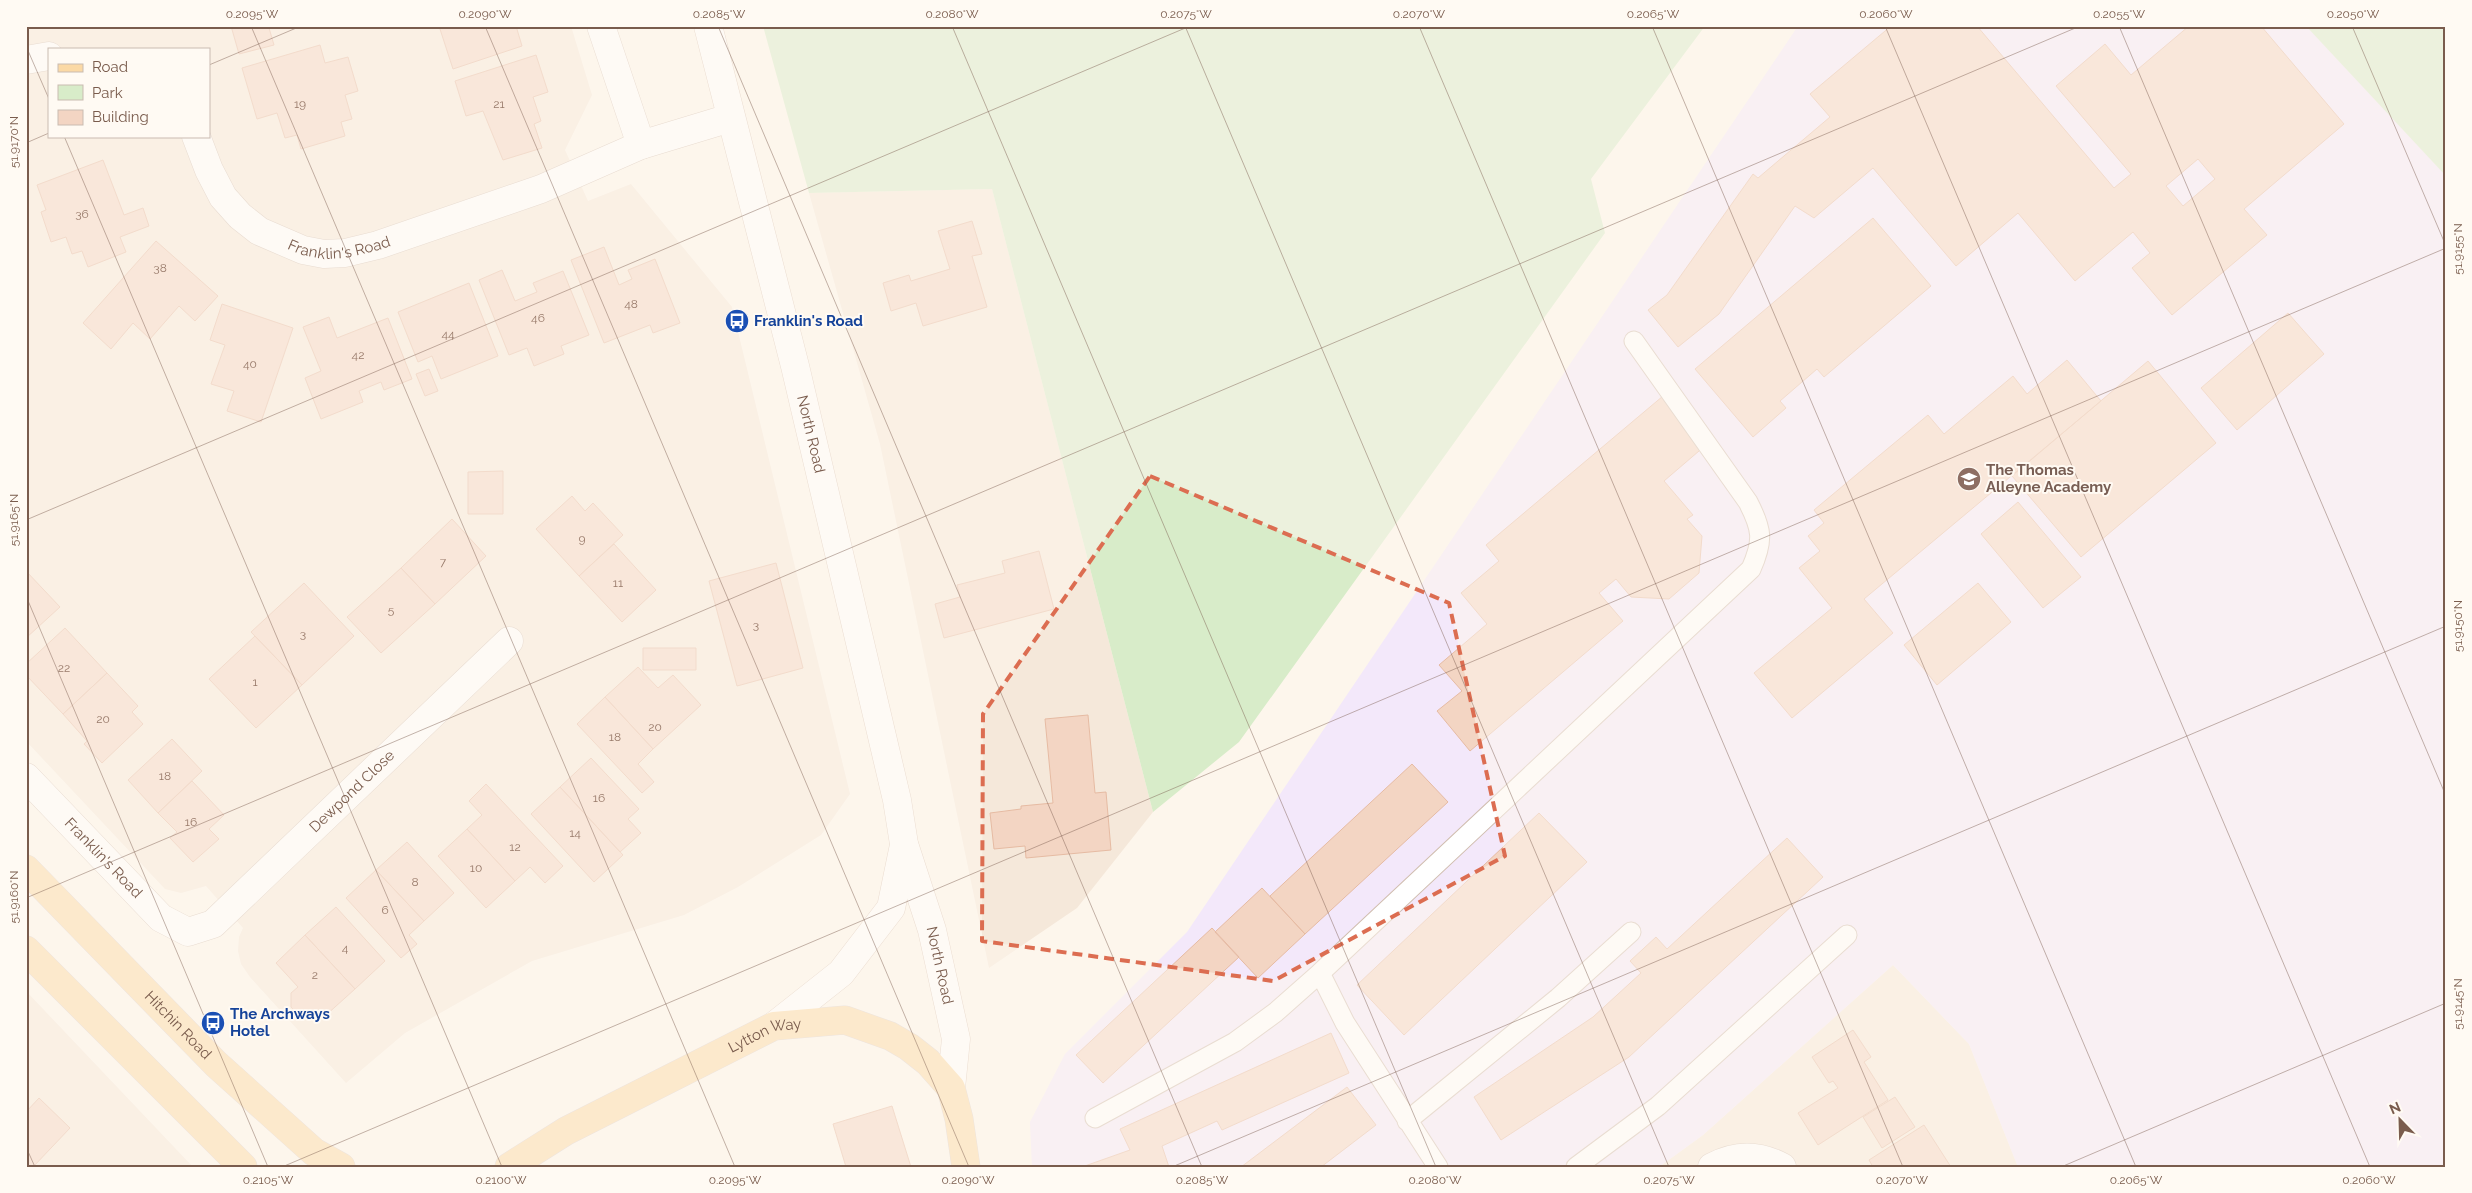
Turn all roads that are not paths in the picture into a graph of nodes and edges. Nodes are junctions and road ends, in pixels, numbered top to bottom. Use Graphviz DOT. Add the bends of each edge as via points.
graph roads {
  1 [pos="601,26"];
  2 [pos="708,26"];
  3 [pos="48,56"];
  4 [pos="26,60"];
  5 [pos="730,118"];
  6 [pos="197,138"];
  7 [pos="641,145"];
  8 [pos="1634,341"];
  9 [pos="510,641"];
  10 [pos="26,777"];
  11 [pos="904,844"];
  12 [pos="26,869"];
  13 [pos="188,932"];
  14 [pos="1631,932"];
  15 [pos="1847,935"];
  16 [pos="26,950"];
  17 [pos="1320,973"];
  18 [pos="774,1026"];
  19 [pos="951,1088"];
  20 [pos="1095,1118"];
  21 [pos="1407,1121"];
  22 [pos="966,1166"];
  23 [pos="243,1167"];
  24 [pos="341,1167"];
  25 [pos="509,1167"];
  26 [pos="1438,1167"];
  27 [pos="1576,1167"];
  28 [pos="1712,1167"];
  29 [pos="1782,1167"];
  1 -- 7 [label="street"];
  2 -- 5 [label="street, North Road"];
  3 -- 4 [label="street"];
  5 -- 7 [label="street, Franklin's Road"];
  5 -- 11 [label="street, North Road" via="795,366 897,800"];
  6 -- 7 [label="street, Franklin's Road" via="209,170 240,216 258,231 283,243 324,254 378,245 541,189"];
  8 -- 17 [label="lane" via="1759,522 1758,554 1751,569"];
  9 -- 13 [label="street, Dewpond Close" via="213,924"];
  10 -- 13 [label="street, Franklin's Road" via="161,918"];
  11 -- 18 [label="street, North Road" via="891,908 841,973"];
  11 -- 19 [label="street, North Road" via="932,930 956,1039"];
  12 -- 24 [label="main road, Hitchin Road" via="216,1064 314,1152"];
  14 -- 21 [label="lane" via="1558,998"];
  15 -- 27 [label="lane" via="1658,1106"];
  16 -- 23 [label="main road"];
  17 -- 20 [label="lane" via="1276,1012 1235,1042"];
  17 -- 21 [label="lane" via="1345,1023"];
  18 -- 19 [label="main road, Lytton Way" via="845,1020 869,1028 910,1047"];
  18 -- 25 [label="main road, Lytton Way" via="566,1131"];
  19 -- 22 [label="main road, Lytton Way"];
  21 -- 26 [label="lane"];
  28 -- 29 [label="street" via="1741,1155 1761,1158"];
}
